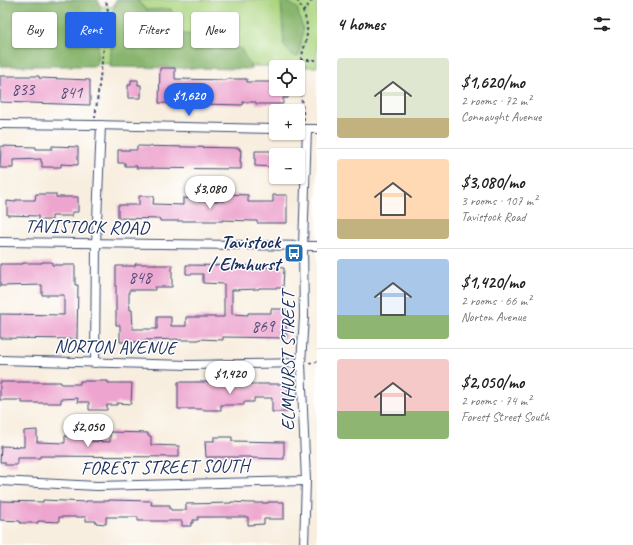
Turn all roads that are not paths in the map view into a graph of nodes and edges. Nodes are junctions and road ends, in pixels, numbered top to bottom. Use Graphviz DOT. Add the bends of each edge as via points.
graph roads {
  1 [pos="0,124"];
  2 [pos="97,125"];
  3 [pos="269,128"];
  4 [pos="305,129"];
  5 [pos="317,129"];
  6 [pos="303,140"];
  7 [pos="0,242"];
  8 [pos="96,244"];
  9 [pos="303,246"];
  10 [pos="317,246"];
  11 [pos="0,360"];
  12 [pos="95,363"];
  13 [pos="301,363"];
  14 [pos="0,481"];
  15 [pos="306,481"];
  16 [pos="304,545"];
  1 -- 2 [label="street"];
  2 -- 3 [label="street"];
  2 -- 8 [label="street"];
  4 -- 5 [label="street"];
  6 -- 9 [label="street, ELMHURST STREET"];
  7 -- 8 [label="street, TAVISTOCK ROAD"];
  8 -- 9 [label="street, TAVISTOCK ROAD"];
  8 -- 12 [label="street"];
  9 -- 10 [label="street, TAVISTOCK ROAD"];
  9 -- 13 [label="street, ELMHURST STREET" via="304,317"];
  11 -- 12 [label="street, NORTON AVENUE"];
  12 -- 13 [label="street, NORTON AVENUE"];
  13 -- 15 [label="street, ELMHURST STREET"];
  14 -- 15 [label="street, FOREST STREET SOUTH" via="97,486"];
  15 -- 16 [label="street, ELMHURST STREET"];
}
